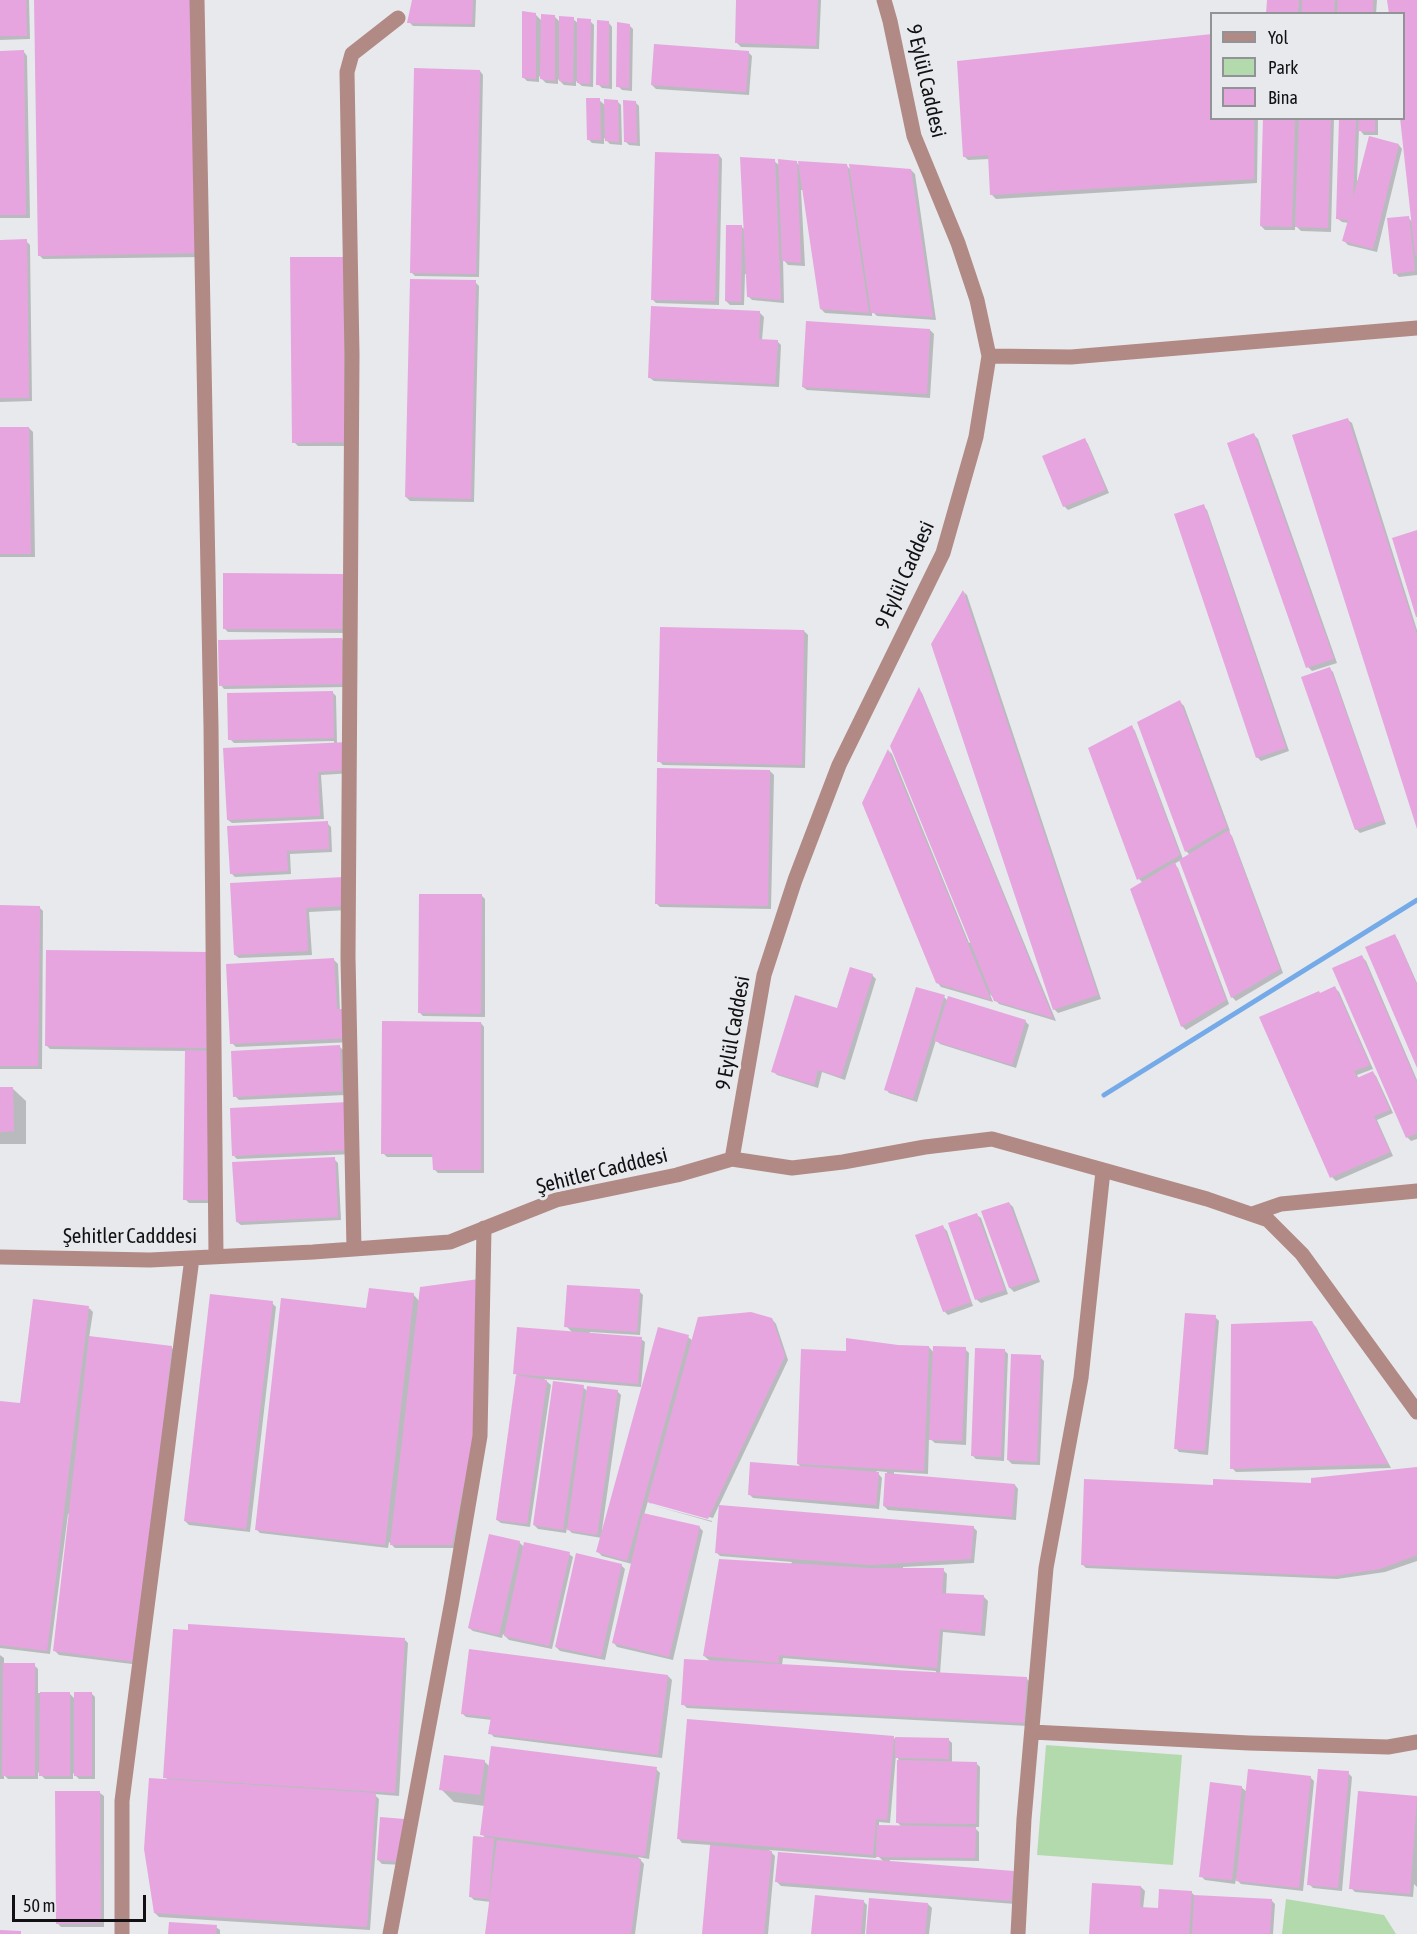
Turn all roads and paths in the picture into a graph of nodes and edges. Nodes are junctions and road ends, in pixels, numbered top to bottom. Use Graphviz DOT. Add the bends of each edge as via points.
graph roads {
  1 [pos="197,0"];
  2 [pos="884,0"];
  3 [pos="398,18"];
  4 [pos="1417,328"];
  5 [pos="989,356"];
  6 [pos="732,1159"];
  7 [pos="1103,1171"];
  8 [pos="1417,1191"];
  9 [pos="1252,1215"];
  10 [pos="484,1228"];
  11 [pos="354,1249"];
  12 [pos="216,1256"];
  13 [pos="0,1257"];
  14 [pos="192,1258"];
  15 [pos="1417,1412"];
  16 [pos="1032,1732"];
  17 [pos="1417,1742"];
  18 [pos="122,1934"];
  19 [pos="390,1934"];
  20 [pos="1018,1934"];
  1 -- 12 [label="street" via="211,715"];
  2 -- 5 [label="street, 9 Eylül Caddesi" via="914,136 977,300"];
  3 -- 11 [label="street" via="352,54 347,72 352,355 348,957"];
  4 -- 5 [label="street" via="1071,357"];
  5 -- 6 [label="street, 9 Eylül Caddesi" via="976,437 943,553 839,765 764,975"];
  6 -- 7 [label="street, Şehitler Cadddesi" via="792,1168 992,1139"];
  6 -- 10 [label="street, Şehitler Cadddesi" via="556,1200"];
  7 -- 9 [label="street, Şehitler Cadddesi"];
  7 -- 16 [label="street" via="1081,1378 1046,1568"];
  8 -- 9 [label="street" via="1281,1204"];
  9 -- 15 [label="street, Şehitler Cadddesi" via="1268,1220 1302,1254"];
  10 -- 11 [label="street, Şehitler Cadddesi" via="450,1242"];
  10 -- 19 [label="street" via="480,1436"];
  11 -- 12 [label="street, Şehitler Cadddesi"];
  12 -- 14 [label="street, Şehitler Cadddesi"];
  13 -- 14 [label="street, Şehitler Cadddesi"];
  14 -- 18 [label="street" via="122,1801"];
  16 -- 17 [label="street" via="1388,1747"];
  16 -- 20 [label="street"];
}
